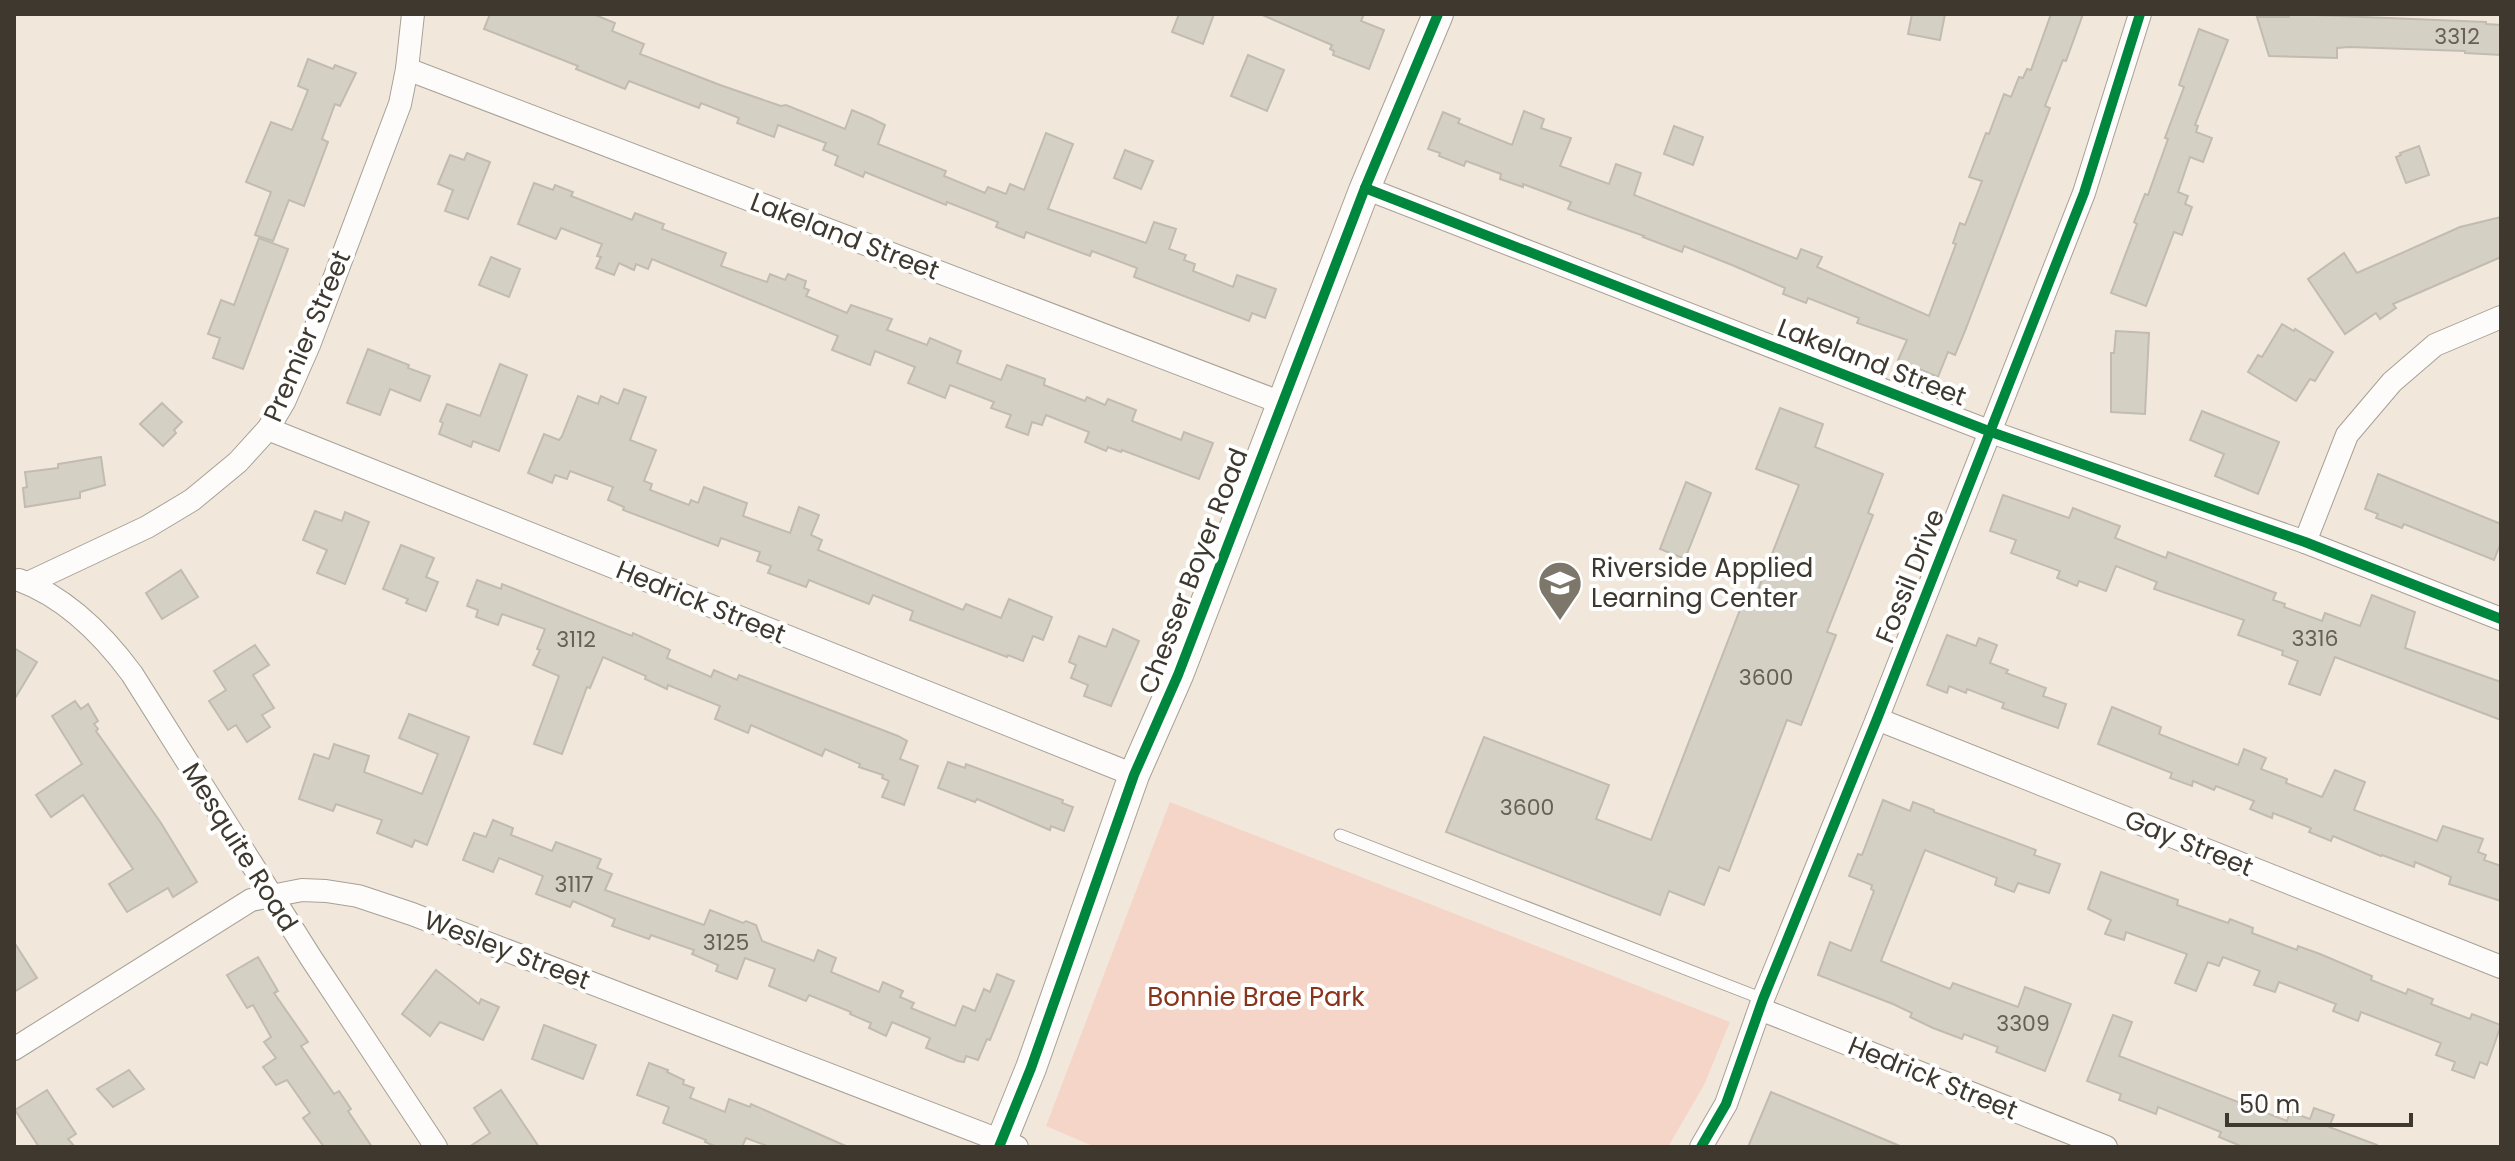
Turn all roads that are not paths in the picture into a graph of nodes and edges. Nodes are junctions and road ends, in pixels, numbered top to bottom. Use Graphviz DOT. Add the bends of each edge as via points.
graph roads {
  1 [pos="413,14"];
  2 [pos="1438,14"];
  3 [pos="2140,14"];
  4 [pos="407,69"];
  5 [pos="1365,188"];
  6 [pos="2501,317"];
  7 [pos="1282,403"];
  8 [pos="268,429"];
  9 [pos="1991,432"];
  10 [pos="2305,542"];
  11 [pos="21,580"];
  12 [pos="2501,619"];
  13 [pos="1877,719"];
  14 [pos="1134,775"];
  15 [pos="1340,835"];
  16 [pos="270,895"];
  17 [pos="2501,967"];
  18 [pos="1762,1004"];
  19 [pos="14,1049"];
  20 [pos="1006,1145"];
  21 [pos="436,1147"];
  22 [pos="1701,1147"];
  23 [pos="2106,1147"];
  1 -- 4 [label="street, Premier Street"];
  2 -- 5 [label="street, Chesser Boyer Road"];
  3 -- 9 [label="street, Fossil Drive" via="2084,193"];
  4 -- 7 [label="street, Lakeland Street"];
  4 -- 8 [label="street, Premier Street" via="400,104 309,345"];
  5 -- 7 [label="street, Chesser Boyer Road"];
  5 -- 9 [label="street, Lakeland Street"];
  6 -- 10 [label="street" via="2435,345 2392,382 2347,435"];
  7 -- 14 [label="street, Chesser Boyer Road"];
  8 -- 11 [label="street, Premier Street" via="192,500 147,527"];
  8 -- 14 [label="street, Hedrick Street"];
  9 -- 10 [label="street, Lakeland Street"];
  9 -- 13 [label="street, Fossil Drive"];
  10 -- 12 [label="street, Lakeland Street"];
  11 -- 16 [label="street, Mesquite Road" via="84,621 118,655"];
  13 -- 17 [label="street, Gay Street"];
  13 -- 18 [label="street, Fossil Drive"];
  14 -- 20 [label="street, Chesser Boyer Road"];
  15 -- 18 [label="lane"];
  16 -- 19 [label="street, Wesley Street" via="251,900"];
  16 -- 20 [label="street, Wesley Street" via="326,891 386,905"];
  16 -- 21 [label="street, Mesquite Road"];
  18 -- 22 [label="street, Fossil Drive" via="1726,1104"];
  18 -- 23 [label="street, Hedrick Street"];
}
